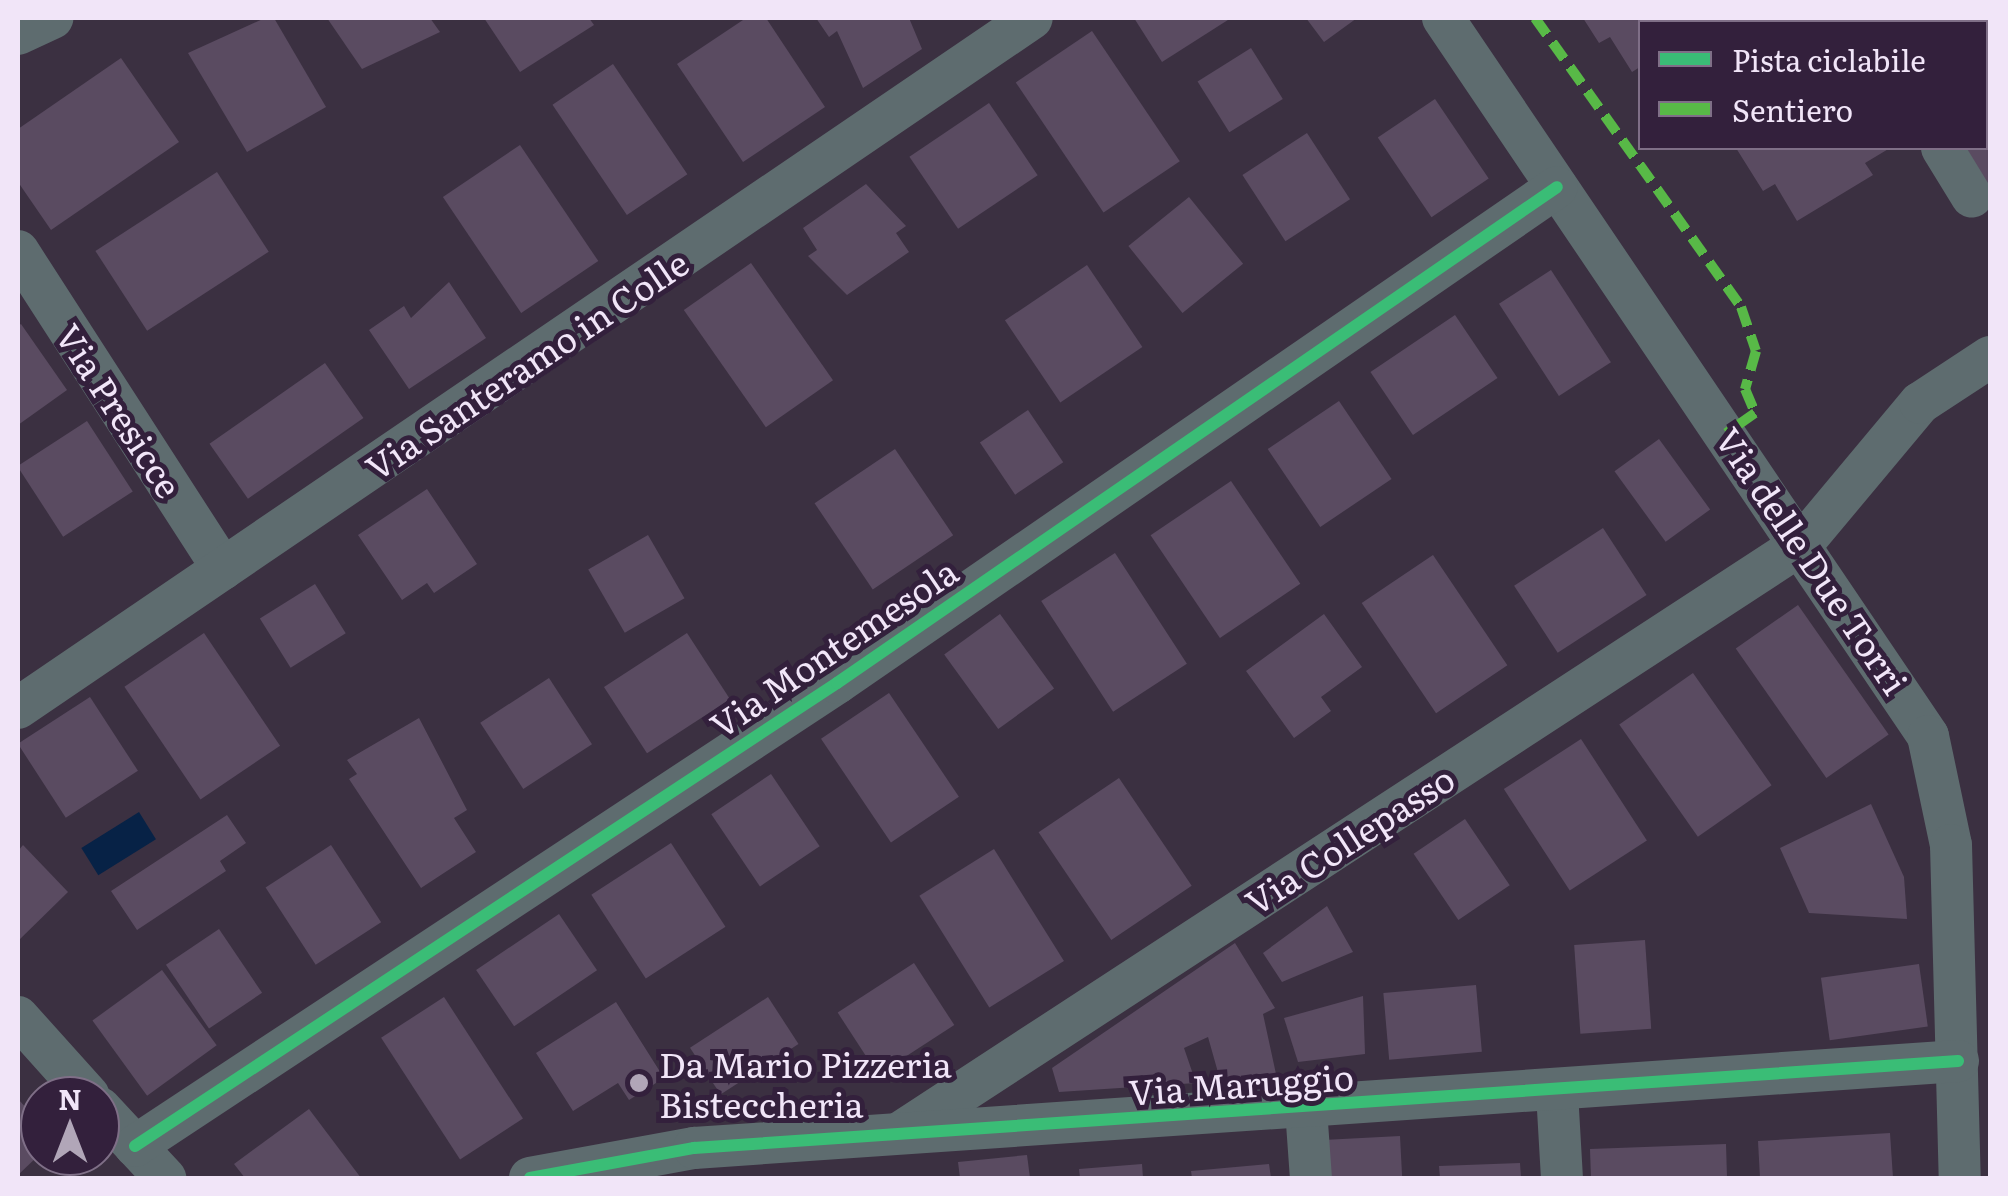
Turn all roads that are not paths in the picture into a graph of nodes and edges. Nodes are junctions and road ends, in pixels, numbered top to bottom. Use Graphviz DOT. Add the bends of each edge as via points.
graph roads {
  1 [pos="52,18"];
  2 [pos="1032,18"];
  3 [pos="1443,18"];
  4 [pos="18,34"];
  5 [pos="1943,150"];
  6 [pos="1557,187"];
  7 [pos="1972,198"];
  8 [pos="18,252"];
  9 [pos="1990,357"];
  10 [pos="1802,544"];
  11 [pos="223,570"];
  12 [pos="18,708"];
  13 [pos="18,1017"];
  14 [pos="1958,1061"];
  15 [pos="72,1076"];
  16 [pos="1557,1092"];
  17 [pos="1306,1109"];
  18 [pos="120,1130"];
  19 [pos="896,1135"];
  20 [pos="134,1146"];
  21 [pos="645,1167"];
  22 [pos="165,1178"];
  23 [pos="530,1178"];
  24 [pos="1311,1178"];
  25 [pos="1562,1178"];
  26 [pos="1960,1178"];
  1 -- 4 [label="street"];
  2 -- 11 [label="street, Via Santeramo in Colle"];
  3 -- 6 [label="street, Via delle Due Torri"];
  5 -- 7 [label="street"];
  6 -- 10 [label="street, Via delle Due Torri"];
  6 -- 20 [label="street, Via Montemesola" via="837,682"];
  8 -- 11 [label="street, Via Presicce"];
  9 -- 10 [label="street, Via Collepasso" via="1920,402"];
  10 -- 14 [label="street, Via delle Due Torri" via="1915,710 1938,762 1951,845"];
  10 -- 19 [label="street, Via Collepasso"];
  11 -- 12 [label="street, Via Santeramo in Colle"];
  13 -- 15 [label="street"];
  14 -- 16 [label="street, Via Maruggio"];
  14 -- 26 [label="street, Via delle Due Torri"];
  16 -- 17 [label="street, Via Maruggio"];
  16 -- 25 [label="street"];
  17 -- 19 [label="street, Via Maruggio"];
  17 -- 24 [label="street"];
  18 -- 20 [label="street"];
  19 -- 21 [label="street, Via Maruggio"];
  20 -- 22 [label="street"];
  21 -- 23 [label="street, Via Maruggio"];
}
